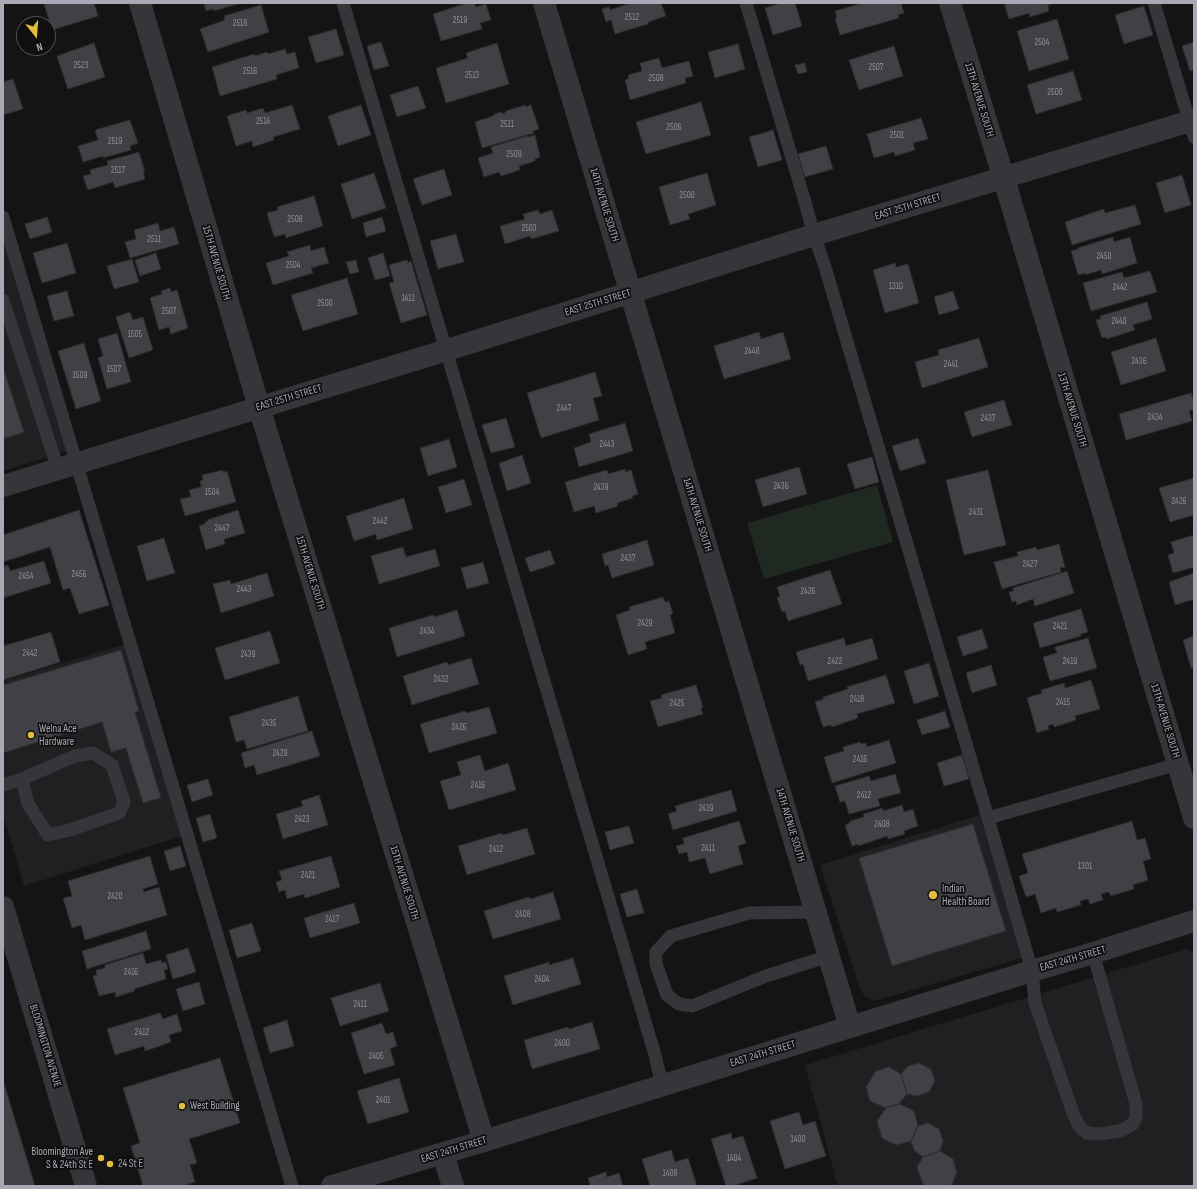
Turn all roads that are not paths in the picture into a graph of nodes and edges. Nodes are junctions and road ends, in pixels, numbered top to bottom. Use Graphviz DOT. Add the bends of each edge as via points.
graph roads {
  1 [pos="140,3"];
  2 [pos="343,3"];
  3 [pos="544,3"];
  4 [pos="746,3"];
  5 [pos="950,3"];
  6 [pos="1154,3"];
  7 [pos="1192,126"];
  8 [pos="1004,179"];
  9 [pos="3,217"];
  10 [pos="814,236"];
  11 [pos="630,293"];
  12 [pos="3,300"];
  13 [pos="447,350"];
  14 [pos="259,407"];
  15 [pos="67,466"];
  16 [pos="3,486"];
  17 [pos="1178,764"];
  18 [pos="22,779"];
  19 [pos="3,785"];
  20 [pos="988,818"];
  21 [pos="1194,818"];
  22 [pos="3,907"];
  23 [pos="816,912"];
  24 [pos="1194,921"];
  25 [pos="1093,953"];
  26 [pos="828,956"];
  27 [pos="1032,971"];
  28 [pos="850,1027"];
  29 [pos="662,1085"];
  30 [pos="484,1141"];
  31 [pos="443,1154"];
  32 [pos="86,1186"];
  33 [pos="292,1186"];
  34 [pos="332,1186"];
  35 [pos="453,1186"];
  1 -- 14 [label="street, 15TH AVENUE SOUTH"];
  2 -- 13 [label="lane"];
  3 -- 11 [label="street, 14TH AVENUE SOUTH"];
  4 -- 10 [label="lane"];
  5 -- 8 [label="street, 13TH AVENUE SOUTH"];
  6 -- 7 [label="lane"];
  7 -- 8 [label="street, EAST 25TH STREET"];
  8 -- 10 [label="street, EAST 25TH STREET"];
  8 -- 17 [label="street, 13TH AVENUE SOUTH"];
  9 -- 15 [label="lane"];
  10 -- 11 [label="street, EAST 25TH STREET"];
  10 -- 20 [label="lane"];
  11 -- 13 [label="street, EAST 25TH STREET"];
  11 -- 23 [label="street, 14TH AVENUE SOUTH"];
  12 -- 15 [label="lane"];
  13 -- 14 [label="street, EAST 25TH STREET"];
  13 -- 29 [label="lane"];
  14 -- 15 [label="street, EAST 25TH STREET"];
  14 -- 30 [label="street, 15TH AVENUE SOUTH"];
  15 -- 16 [label="street, EAST 25TH STREET"];
  15 -- 33 [label="lane"];
  17 -- 20 [label="lane"];
  17 -- 21 [label="street, 13TH AVENUE SOUTH"];
  18 -- 18 [label="lane" via="75,756 94,753 112,766 124,802 119,813 48,835 28,804"];
  18 -- 19 [label="lane"];
  20 -- 27 [label="lane"];
  22 -- 32 [label="street, BLOOMINGTON AVENUE"];
  23 -- 26 [label="street, 14TH AVENUE SOUTH"];
  23 -- 26 [label="lane" via="748,913 670,936 656,952 656,964 667,996 679,1004 692,1006 766,976"];
  24 -- 25 [label="street, EAST 24TH STREET"];
  25 -- 27 [label="street, EAST 24TH STREET"];
  25 -- 27 [label="lane" via="1136,1104 1136,1118 1133,1124 1120,1131 1087,1133 1073,1114 1035,1003"];
  26 -- 28 [label="street, 14TH AVENUE SOUTH"];
  27 -- 28 [label="street, EAST 24TH STREET"];
  28 -- 29 [label="street, EAST 24TH STREET"];
  29 -- 30 [label="street, EAST 24TH STREET"];
  30 -- 31 [label="street, EAST 24TH STREET"];
  31 -- 34 [label="street, EAST 24TH STREET"];
  31 -- 35 [label="street"];
}
